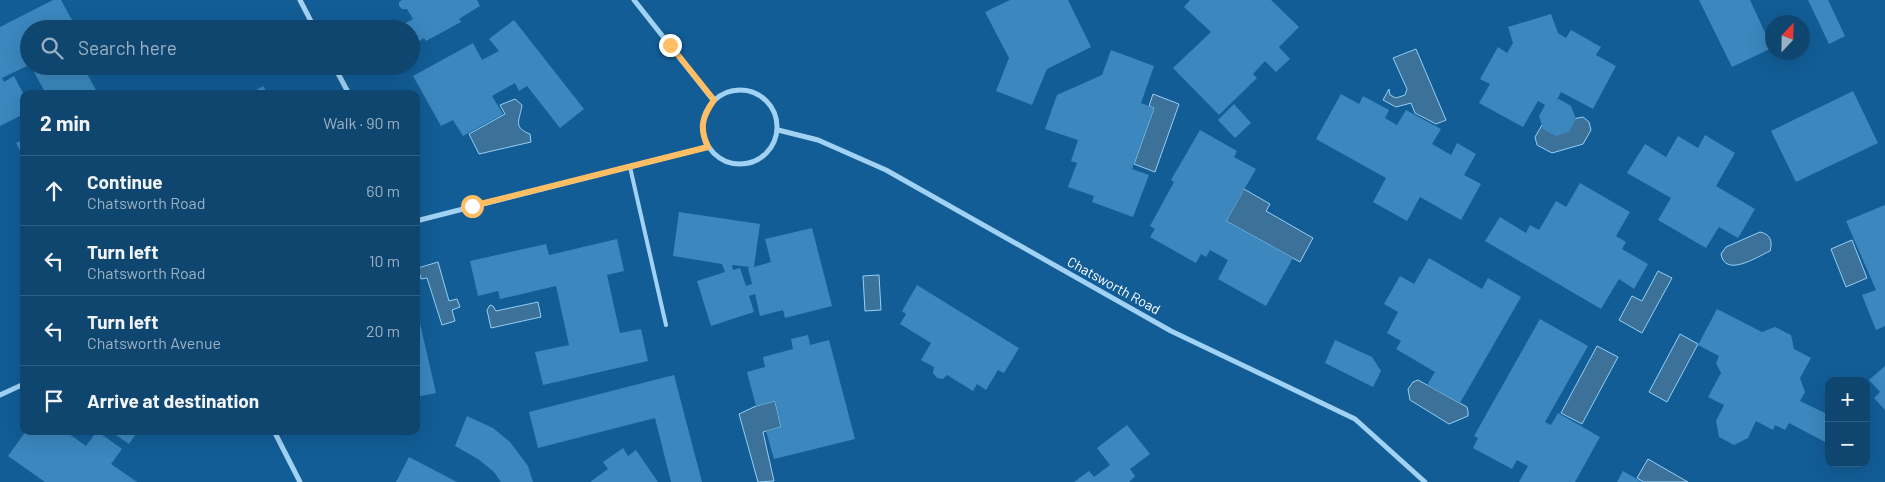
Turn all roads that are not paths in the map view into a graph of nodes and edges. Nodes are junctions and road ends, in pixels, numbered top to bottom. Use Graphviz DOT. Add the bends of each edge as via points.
graph roads {
  1 [pos="300,0"];
  2 [pos="634,0"];
  3 [pos="310,20"];
  4 [pos="338,75"];
  5 [pos="346,90"];
  6 [pos="714,100"];
  7 [pos="778,130"];
  8 [pos="708,147"];
  9 [pos="630,167"];
  10 [pos="420,220"];
  11 [pos="666,325"];
  12 [pos="20,386"];
  13 [pos="0,394"];
  14 [pos="276,435"];
  15 [pos="300,482"];
  16 [pos="1425,482"];
  1 -- 3 [label="street"];
  2 -- 6 [label="street"];
  4 -- 5 [label="street"];
  6 -- 7 [label="street" via="725,92 752,91 772,106"];
  6 -- 8 [label="street" via="702,124"];
  7 -- 8 [label="street" via="775,143 767,154 758,161 742,165 726,162"];
  7 -- 16 [label="street, Chatsworth Road" via="818,140 886,170 1171,331 1355,419"];
  8 -- 9 [label="street"];
  9 -- 10 [label="street"];
  9 -- 11 [label="lane"];
  12 -- 13 [label="street"];
  14 -- 15 [label="street"];
}
